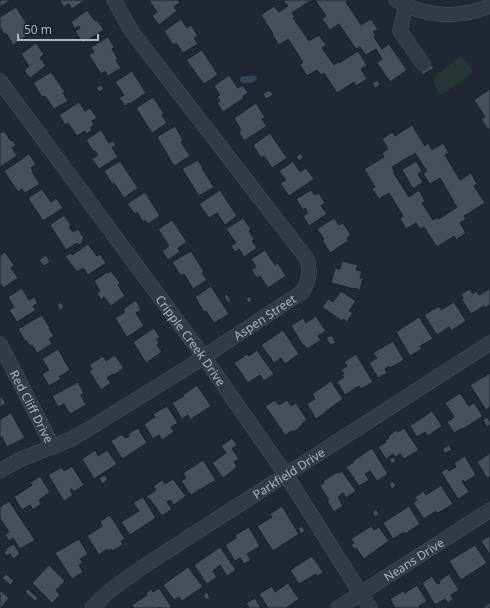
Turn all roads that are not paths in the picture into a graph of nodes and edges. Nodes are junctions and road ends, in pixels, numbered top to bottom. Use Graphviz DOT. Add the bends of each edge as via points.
graph roads {
  1 [pos="114,0"];
  2 [pos="401,3"];
  3 [pos="490,6"];
  4 [pos="423,64"];
  5 [pos="0,81"];
  6 [pos="490,343"];
  7 [pos="0,344"];
  8 [pos="204,357"];
  9 [pos="53,447"];
  10 [pos="0,471"];
  11 [pos="286,474"];
  12 [pos="490,510"];
  13 [pos="361,593"];
  14 [pos="92,608"];
  15 [pos="338,608"];
  16 [pos="370,608"];
  1 -- 8 [label="street, Aspen Street" via="132,32 309,264 308,282 302,292"];
  2 -- 3 [label="street" via="427,13 450,15"];
  2 -- 4 [label="street" via="400,31"];
  5 -- 8 [label="street, Cripple Creek Drive"];
  6 -- 11 [label="street, Parkfield Drive"];
  7 -- 9 [label="street, Red Cliff Drive"];
  8 -- 9 [label="street, Aspen Street" via="87,430"];
  8 -- 11 [label="street, Cripple Creek Drive"];
  9 -- 10 [label="street, Aspen Street" via="19,460"];
  11 -- 13 [label="street, Cripple Creek Drive"];
  11 -- 14 [label="street, Parkfield Drive" via="141,568 107,593"];
  12 -- 13 [label="street, Neans Drive"];
  13 -- 15 [label="street, Neans Drive"];
  13 -- 16 [label="street, Cripple Creek Drive"];
}
